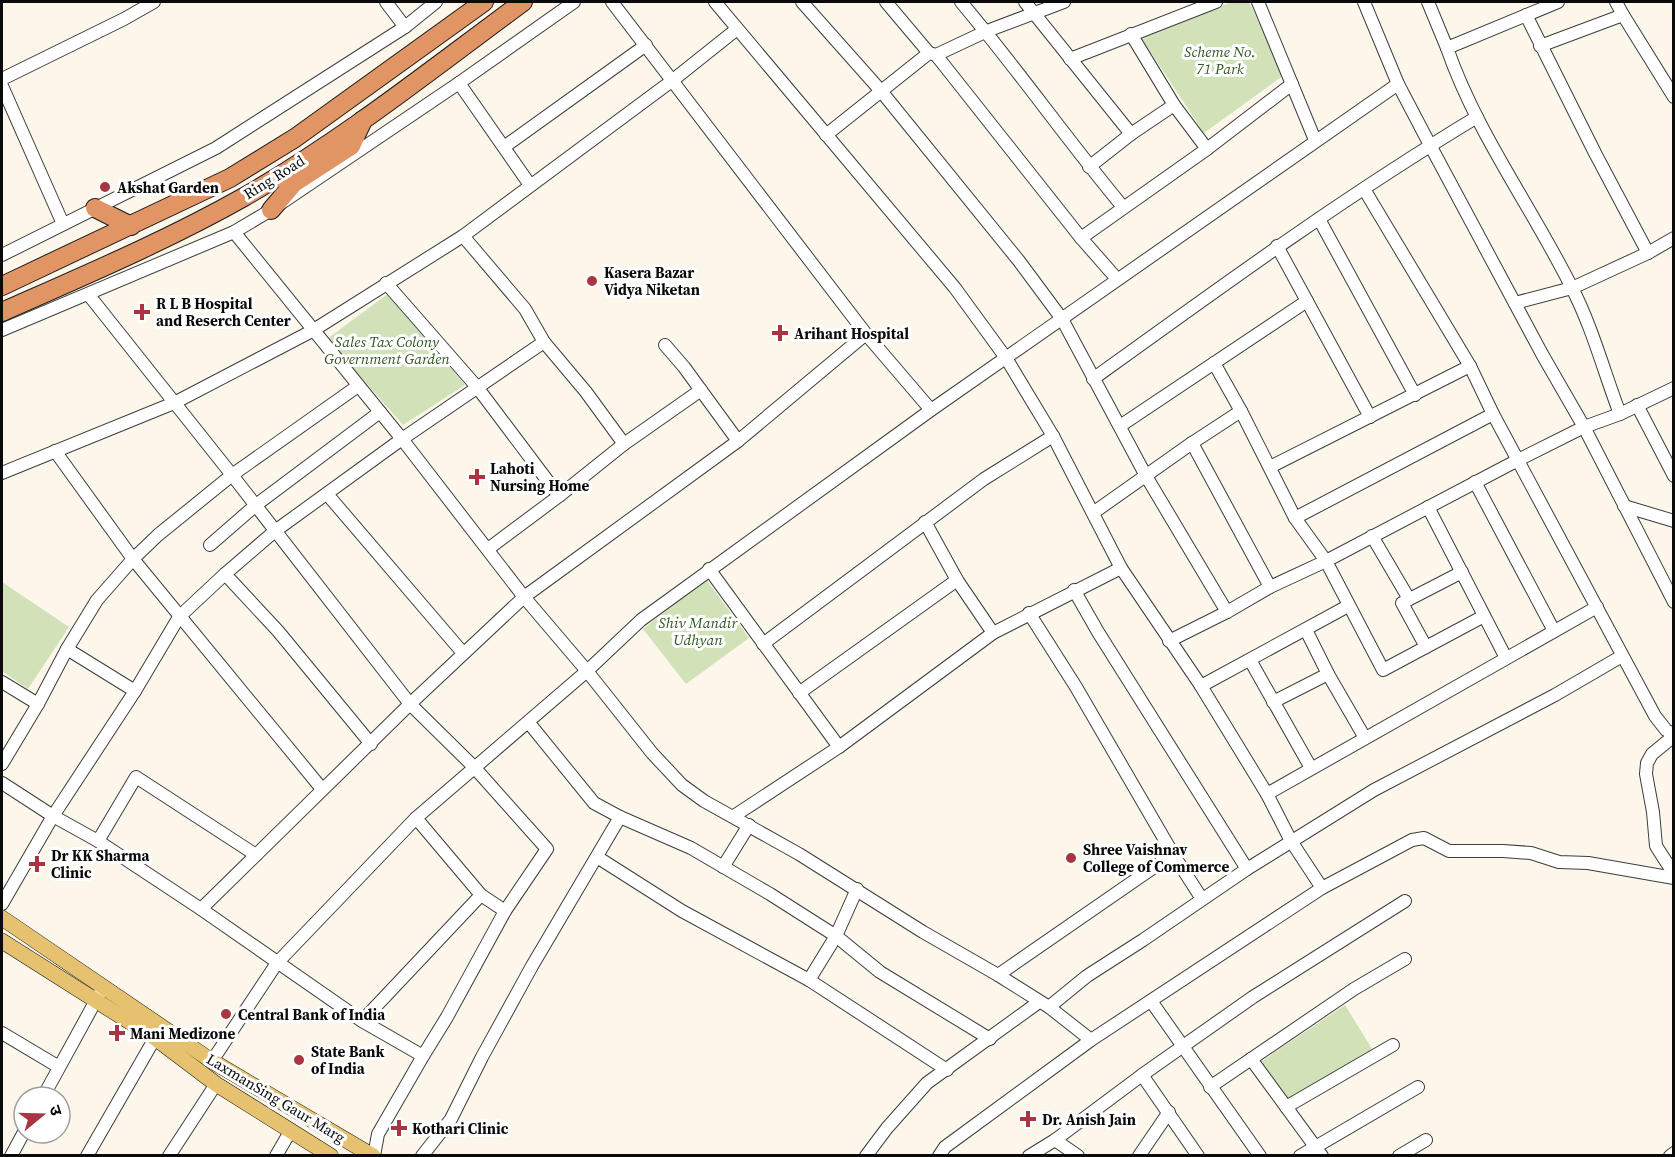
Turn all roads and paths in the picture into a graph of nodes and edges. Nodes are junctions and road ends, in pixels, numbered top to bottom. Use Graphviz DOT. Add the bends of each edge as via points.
graph roads {
  1 [pos="154,2"];
  2 [pos="386,2"];
  3 [pos="436,2"];
  4 [pos="484,2"];
  5 [pos="523,2"];
  6 [pos="574,2"];
  7 [pos="612,2"];
  8 [pos="716,2"];
  9 [pos="802,2"];
  10 [pos="886,2"];
  11 [pos="962,2"];
  12 [pos="1025,2"];
  13 [pos="1064,2"];
  14 [pos="1216,2"];
  15 [pos="1258,2"];
  16 [pos="1364,2"];
  17 [pos="1428,2"];
  18 [pos="1558,2"];
  19 [pos="1616,2"];
  20 [pos="1034,12"];
  21 [pos="1526,15"];
  22 [pos="1623,15"];
  23 [pos="405,27"];
  24 [pos="737,30"];
  25 [pos="987,32"];
  26 [pos="1131,34"];
  27 [pos="646,45"];
  28 [pos="1540,46"];
  29 [pos="1447,48"];
  30 [pos="932,54"];
  31 [pos="1070,59"];
  32 [pos="2,79"];
  33 [pos="673,80"];
  34 [pos="459,83"];
  35 [pos="1292,84"];
  36 [pos="1398,84"];
  37 [pos="2,86"];
  38 [pos="881,92"];
  39 [pos="1674,97"];
  40 [pos="1174,105"];
  41 [pos="1477,117"];
  42 [pos="363,120"];
  43 [pos="1131,134"];
  44 [pos="826,135"];
  45 [pos="1315,140"];
  46 [pos="1430,145"];
  47 [pos="504,147"];
  48 [pos="1207,149"];
  49 [pos="1089,167"];
  50 [pos="530,185"];
  51 [pos="1364,189"];
  52 [pos="1122,207"];
  53 [pos="95,208"];
  54 [pos="271,210"];
  55 [pos="1319,219"];
  56 [pos="63,224"];
  57 [pos="131,226"];
  58 [pos="234,232"];
  59 [pos="463,236"];
  60 [pos="1081,238"];
  61 [pos="1674,238"];
  62 [pos="1277,246"];
  63 [pos="1648,253"];
  64 [pos="2,255"];
  65 [pos="1117,279"];
  66 [pos="386,283"];
  67 [pos="2,286"];
  68 [pos="1572,288"];
  69 [pos="88,294"];
  70 [pos="1307,301"];
  71 [pos="1515,303"];
  72 [pos="2,312"];
  73 [pos="1062,319"];
  74 [pos="2,330"];
  75 [pos="312,331"];
  76 [pos="866,334"];
  77 [pos="544,342"];
  78 [pos="665,345"];
  79 [pos="1006,358"];
  80 [pos="1214,363"];
  81 [pos="1470,366"];
  82 [pos="1093,379"];
  83 [pos="358,386"];
  84 [pos="477,387"];
  85 [pos="1674,388"];
  86 [pos="701,390"];
  87 [pos="1415,395"];
  88 [pos="174,403"];
  89 [pos="1637,405"];
  90 [pos="931,410"];
  91 [pos="1241,411"];
  92 [pos="380,412"];
  93 [pos="1493,414"];
  94 [pos="1620,414"];
  95 [pos="1370,417"];
  96 [pos="1120,426"];
  97 [pos="1584,427"];
  98 [pos="1053,436"];
  99 [pos="402,439"];
  100 [pos="738,441"];
  101 [pos="1192,443"];
  102 [pos="624,444"];
  103 [pos="55,451"];
  104 [pos="1518,460"];
  105 [pos="1270,467"];
  106 [pos="1673,471"];
  107 [pos="2,472"];
  108 [pos="232,475"];
  109 [pos="1146,476"];
  110 [pos="1475,482"];
  111 [pos="327,494"];
  112 [pos="560,496"];
  113 [pos="256,505"];
  114 [pos="1624,506"];
  115 [pos="1428,507"];
  116 [pos="1093,513"];
  117 [pos="1295,518"];
  118 [pos="1674,521"];
  119 [pos="925,522"];
  120 [pos="275,531"];
  121 [pos="1372,536"];
  122 [pos="210,546"];
  123 [pos="488,549"];
  124 [pos="134,559"];
  125 [pos="1326,561"];
  126 [pos="1121,568"];
  127 [pos="709,570"];
  128 [pos="1462,572"];
  129 [pos="225,573"];
  130 [pos="957,580"];
  131 [pos="1270,587"];
  132 [pos="1074,590"];
  133 [pos="524,597"];
  134 [pos="1409,598"];
  135 [pos="1674,602"];
  136 [pos="1348,606"];
  137 [pos="1597,607"];
  138 [pos="1227,612"];
  139 [pos="1029,613"];
  140 [pos="1484,616"];
  141 [pos="179,617"];
  142 [pos="1306,630"];
  143 [pos="1554,631"];
  144 [pos="993,633"];
  145 [pos="1169,641"];
  146 [pos="763,644"];
  147 [pos="1426,647"];
  148 [pos="67,649"];
  149 [pos="463,653"];
  150 [pos="1622,657"];
  151 [pos="1506,658"];
  152 [pos="1250,660"];
  153 [pos="587,671"];
  154 [pos="1328,674"];
  155 [pos="2,682"];
  156 [pos="1201,686"];
  157 [pos="135,691"];
  158 [pos="799,693"];
  159 [pos="1273,702"];
  160 [pos="39,704"];
  161 [pos="410,704"];
  162 [pos="529,723"];
  163 [pos="1674,736"];
  164 [pos="1365,738"];
  165 [pos="371,744"];
  166 [pos="839,747"];
  167 [pos="2,764"];
  168 [pos="474,767"];
  169 [pos="1311,768"];
  170 [pos="2,783"];
  171 [pos="322,789"];
  172 [pos="1267,794"];
  173 [pos="53,816"];
  174 [pos="734,816"];
  175 [pos="416,818"];
  176 [pos="620,818"];
  177 [pos="749,825"];
  178 [pos="98,841"];
  179 [pos="1291,841"];
  180 [pos="1173,854"];
  181 [pos="256,855"];
  182 [pos="597,857"];
  183 [pos="723,867"];
  184 [pos="1246,869"];
  185 [pos="1674,876"];
  186 [pos="1322,888"];
  187 [pos="857,889"];
  188 [pos="481,895"];
  189 [pos="1202,899"];
  190 [pos="1405,901"];
  191 [pos="2,904"];
  192 [pos="201,909"];
  193 [pos="505,911"];
  194 [pos="2,918"];
  195 [pos="836,936"];
  196 [pos="2,941"];
  197 [pos="1405,959"];
  198 [pos="277,963"];
  199 [pos="998,975"];
  200 [pos="809,980"];
  201 [pos="100,994"];
  202 [pos="1151,1001"];
  203 [pos="1044,1005"];
  204 [pos="362,1021"];
  205 [pos="3,1036"];
  206 [pos="155,1038"];
  207 [pos="990,1039"];
  208 [pos="1091,1040"];
  209 [pos="1393,1045"];
  210 [pos="1182,1047"];
  211 [pos="423,1056"];
  212 [pos="1251,1059"];
  213 [pos="212,1061"];
  214 [pos="59,1067"];
  215 [pos="946,1070"];
  216 [pos="1142,1075"];
  217 [pos="216,1084"];
  218 [pos="49,1085"];
  219 [pos="1210,1087"];
  220 [pos="1418,1087"];
  221 [pos="1286,1107"];
  222 [pos="1169,1112"];
  223 [pos="291,1130"];
  224 [pos="1055,1140"];
  225 [pos="1426,1140"];
  226 [pos="1318,1151"];
  227 [pos="87,1155"];
  228 [pos="170,1155"];
  229 [pos="276,1155"];
  230 [pos="331,1155"];
  231 [pos="373,1155"];
  232 [pos="422,1155"];
  233 [pos="866,1155"];
  234 [pos="939,1155"];
  235 [pos="1029,1155"];
  236 [pos="1078,1155"];
  237 [pos="1139,1155"];
  238 [pos="1196,1155"];
  239 [pos="1260,1155"];
  240 [pos="1300,1155"];
  241 [pos="1399,1155"];
  1 -- 32 [label="street"];
  2 -- 23 [label="street"];
  3 -- 23 [label="street"];
  4 -- 57 [label="highway, Ring Road" via="295,138 230,178"];
  5 -- 42 [label="highway, Ring Road"];
  6 -- 34 [label="street"];
  7 -- 27 [label="street"];
  8 -- 24 [label="street"];
  9 -- 38 [label="street"];
  10 -- 30 [label="street"];
  11 -- 25 [label="street"];
  12 -- 20 [label="street"];
  13 -- 20 [label="street"];
  14 -- 26 [label="street"];
  15 -- 35 [label="street"];
  16 -- 36 [label="street"];
  17 -- 29 [label="street"];
  18 -- 21 [label="street"];
  19 -- 22 [label="street"];
  20 -- 25 [label="street"];
  20 -- 31 [label="street"];
  21 -- 28 [label="street"];
  21 -- 29 [label="street"];
  22 -- 28 [label="street"];
  22 -- 39 [label="street"];
  23 -- 53 [label="street" via="216,148"];
  24 -- 33 [label="street"];
  24 -- 44 [label="street"];
  25 -- 30 [label="street"];
  25 -- 49 [label="street"];
  26 -- 31 [label="street"];
  26 -- 40 [label="street"];
  27 -- 33 [label="street"];
  27 -- 47 [label="street"];
  28 -- 63 [label="street"];
  29 -- 41 [label="street"];
  30 -- 38 [label="street"];
  30 -- 60 [label="street"];
  31 -- 43 [label="street"];
  33 -- 50 [label="street"];
  33 -- 76 [label="street"];
  34 -- 47 [label="street"];
  34 -- 54 [label="street"];
  35 -- 45 [label="street"];
  35 -- 48 [label="street"];
  36 -- 45 [label="street"];
  36 -- 46 [label="street"];
  37 -- 56 [label="street"];
  38 -- 44 [label="street"];
  38 -- 73 [label="street"];
  40 -- 43 [label="street"];
  40 -- 48 [label="street"];
  41 -- 46 [label="street"];
  41 -- 68 [label="street"];
  42 -- 54 [label="highway" via="351,146 294,183"];
  42 -- 72 [label="highway, Ring Road" via="245,196 144,249"];
  43 -- 49 [label="street"];
  44 -- 79 [label="street" via="955,288"];
  45 -- 65 [label="street"];
  46 -- 51 [label="street"];
  46 -- 71 [label="street"];
  47 -- 50 [label="street"];
  48 -- 52 [label="street"];
  49 -- 52 [label="street"];
  50 -- 59 [label="street"];
  51 -- 55 [label="street"];
  51 -- 81 [label="street"];
  52 -- 60 [label="street"];
  53 -- 56 [label="street"];
  53 -- 57 [label="highway"];
  54 -- 58 [label="street"];
  55 -- 62 [label="street"];
  55 -- 87 [label="street"];
  56 -- 64 [label="street"];
  57 -- 67 [label="highway, Ring Road"];
  58 -- 69 [label="street"];
  58 -- 75 [label="street"];
  59 -- 66 [label="street"];
  59 -- 77 [label="street" via="525,309"];
  60 -- 65 [label="street"];
  61 -- 63 [label="street"];
  62 -- 70 [label="street"];
  62 -- 82 [label="street"];
  63 -- 68 [label="street"];
  65 -- 73 [label="street"];
  66 -- 75 [label="street"];
  66 -- 84 [label="street"];
  68 -- 71 [label="street"];
  68 -- 94 [label="street"];
  69 -- 74 [label="street"];
  69 -- 88 [label="street"];
  70 -- 80 [label="street"];
  70 -- 95 [label="street"];
  71 -- 97 [label="street"];
  73 -- 79 [label="street"];
  73 -- 82 [label="street"];
  75 -- 83 [label="street"];
  75 -- 88 [label="street"];
  76 -- 90 [label="street"];
  76 -- 100 [label="street"];
  77 -- 84 [label="street"];
  77 -- 102 [label="street"];
  78 -- 86 [label="street"];
  79 -- 90 [label="street"];
  79 -- 98 [label="street"];
  80 -- 91 [label="street"];
  80 -- 96 [label="street"];
  81 -- 87 [label="street"];
  81 -- 93 [label="street"];
  82 -- 96 [label="street"];
  83 -- 92 [label="street"];
  83 -- 108 [label="street"];
  84 -- 99 [label="street"];
  84 -- 112 [label="street"];
  85 -- 89 [label="street"];
  86 -- 100 [label="street"];
  86 -- 102 [label="street"];
  87 -- 95 [label="street"];
  88 -- 103 [label="street"];
  88 -- 108 [label="street"];
  89 -- 94 [label="street"];
  89 -- 106 [label="street"];
  90 -- 127 [label="street"];
  91 -- 101 [label="street"];
  91 -- 105 [label="street"];
  92 -- 99 [label="street"];
  92 -- 113 [label="street"];
  93 -- 104 [label="street"];
  93 -- 117 [label="street"];
  94 -- 97 [label="street"];
  95 -- 105 [label="street"];
  96 -- 109 [label="street"];
  97 -- 104 [label="street"];
  97 -- 114 [label="street"];
  98 -- 116 [label="street"];
  98 -- 119 [label="street"];
  99 -- 111 [label="street"];
  99 -- 123 [label="street"];
  100 -- 133 [label="street"];
  101 -- 109 [label="street"];
  101 -- 131 [label="street"];
  102 -- 112 [label="street"];
  103 -- 107 [label="street"];
  103 -- 124 [label="street"];
  104 -- 110 [label="street"];
  104 -- 137 [label="street"];
  105 -- 117 [label="street"];
  108 -- 113 [label="street"];
  108 -- 124 [label="street"];
  109 -- 116 [label="street"];
  109 -- 138 [label="street"];
  110 -- 115 [label="street"];
  110 -- 143 [label="street"];
  111 -- 120 [label="street"];
  111 -- 149 [label="street"];
  112 -- 123 [label="street"];
  113 -- 120 [label="street"];
  113 -- 122 [label="street"];
  114 -- 118 [label="street"];
  114 -- 135 [label="street"];
  115 -- 121 [label="street"];
  115 -- 128 [label="street"];
  116 -- 126 [label="street"];
  117 -- 125 [label="street"];
  119 -- 130 [label="street"];
  119 -- 146 [label="street"];
  120 -- 129 [label="street"];
  120 -- 161 [label="street"];
  121 -- 125 [label="street"];
  121 -- 134 [label="street"];
  123 -- 133 [label="street"];
  124 -- 141 [label="street"];
  124 -- 148 [label="street" via="96,600"];
  125 -- 131 [label="street"];
  125 -- 136 [label="street"];
  126 -- 132 [label="street"];
  126 -- 145 [label="street"];
  127 -- 146 [label="street"];
  127 -- 153 [label="street" via="641,620"];
  128 -- 134 [label="street"];
  128 -- 140 [label="street"];
  129 -- 141 [label="street"];
  129 -- 165 [label="street"];
  130 -- 144 [label="street"];
  130 -- 158 [label="street"];
  131 -- 138 [label="street"];
  132 -- 139 [label="street"];
  132 -- 184 [label="street"];
  133 -- 149 [label="street"];
  133 -- 153 [label="street"];
  134 -- 147 [label="street" via="1402,603"];
  136 -- 142 [label="street"];
  136 -- 147 [label="street" via="1383,670"];
  137 -- 143 [label="street"];
  137 -- 150 [label="street"];
  138 -- 145 [label="street"];
  139 -- 144 [label="street"];
  139 -- 180 [label="street"];
  140 -- 147 [label="street"];
  140 -- 151 [label="street"];
  141 -- 157 [label="street"];
  141 -- 171 [label="street"];
  142 -- 152 [label="street"];
  142 -- 154 [label="street"];
  143 -- 151 [label="street"];
  144 -- 166 [label="street"];
  145 -- 156 [label="street"];
  146 -- 158 [label="street"];
  148 -- 157 [label="street"];
  148 -- 160 [label="street"];
  149 -- 161 [label="street"];
  150 -- 163 [label="street" via="1655,716"];
  150 -- 179 [label="street" via="1374,790"];
  151 -- 164 [label="street"];
  152 -- 156 [label="street"];
  152 -- 159 [label="street"];
  153 -- 162 [label="street"];
  153 -- 174 [label="street" via="682,785"];
  154 -- 159 [label="street"];
  154 -- 164 [label="street"];
  155 -- 160 [label="street"];
  156 -- 172 [label="street"];
  157 -- 173 [label="street"];
  158 -- 166 [label="street"];
  159 -- 169 [label="street"];
  160 -- 167 [label="street"];
  161 -- 165 [label="street"];
  161 -- 168 [label="street"];
  162 -- 168 [label="street"];
  162 -- 176 [label="street" via="594,803"];
  163 -- 185 [label="street" via="1652,754 1646,774 1656,846"];
  164 -- 169 [label="street"];
  165 -- 171 [label="street"];
  166 -- 174 [label="street"];
  168 -- 175 [label="street"];
  168 -- 193 [label="street" via="547,849"];
  169 -- 172 [label="street"];
  170 -- 173 [label="street"];
  171 -- 181 [label="street"];
  172 -- 179 [label="street"];
  173 -- 178 [label="street"];
  173 -- 191 [label="street"];
  174 -- 177 [label="street"];
  175 -- 188 [label="street"];
  175 -- 198 [label="street"];
  176 -- 182 [label="street"];
  176 -- 183 [label="street" via="692,848"];
  177 -- 183 [label="street"];
  177 -- 187 [label="street"];
  178 -- 181 [label="street" via="136,777"];
  178 -- 192 [label="street"];
  179 -- 184 [label="street"];
  179 -- 186 [label="street"];
  180 -- 189 [label="street"];
  180 -- 199 [label="street"];
  181 -- 192 [label="street"];
  182 -- 200 [label="street" via="682,911"];
  182 -- 232 [label="street" via="532,966 451,1119"];
  183 -- 195 [label="street"];
  184 -- 189 [label="street"];
  185 -- 186 [label="street" via="1559,862 1531,853 1449,851 1424,838 1412,840"];
  186 -- 202 [label="street"];
  187 -- 195 [label="street"];
  187 -- 199 [label="street"];
  188 -- 193 [label="street"];
  188 -- 204 [label="street"];
  189 -- 203 [label="street"];
  190 -- 210 [label="street"];
  192 -- 198 [label="street"];
  193 -- 211 [label="street"];
  194 -- 201 [label="main road, LaxmanSing Gaur Marg"];
  195 -- 200 [label="street"];
  195 -- 207 [label="street" via="880,972"];
  196 -- 201 [label="main road, LaxmanSing Gaur Marg"];
  197 -- 212 [label="street"];
  198 -- 204 [label="street"];
  198 -- 213 [label="street"];
  199 -- 203 [label="street"];
  200 -- 215 [label="street"];
  201 -- 206 [label="main road, LaxmanSing Gaur Marg"];
  201 -- 213 [label="main road, LaxmanSing Gaur Marg"];
  201 -- 214 [label="street"];
  202 -- 208 [label="street"];
  202 -- 210 [label="street"];
  203 -- 207 [label="street"];
  203 -- 208 [label="street"];
  204 -- 211 [label="street"];
  205 -- 214 [label="street"];
  206 -- 217 [label="main road, LaxmanSing Gaur Marg"];
  206 -- 227 [label="street"];
  207 -- 215 [label="street"];
  208 -- 234 [label="street"];
  209 -- 221 [label="street"];
  210 -- 216 [label="street"];
  210 -- 219 [label="street"];
  211 -- 231 [label="street" via="378,1134"];
  212 -- 219 [label="street"];
  212 -- 221 [label="street"];
  213 -- 231 [label="main road, LaxmanSing Gaur Marg"];
  214 -- 218 [label="street"];
  215 -- 233 [label="street" via="927,1083"];
  216 -- 222 [label="street"];
  216 -- 224 [label="street"];
  217 -- 223 [label="main road, LaxmanSing Gaur Marg"];
  217 -- 228 [label="street"];
  219 -- 239 [label="street"];
  220 -- 226 [label="street"];
  221 -- 226 [label="street"];
  222 -- 237 [label="street"];
  222 -- 238 [label="street"];
  223 -- 229 [label="street"];
  223 -- 230 [label="main road, LaxmanSing Gaur Marg"];
  224 -- 235 [label="street"];
  224 -- 236 [label="street"];
  225 -- 241 [label="street"];
  226 -- 240 [label="street"];
}
